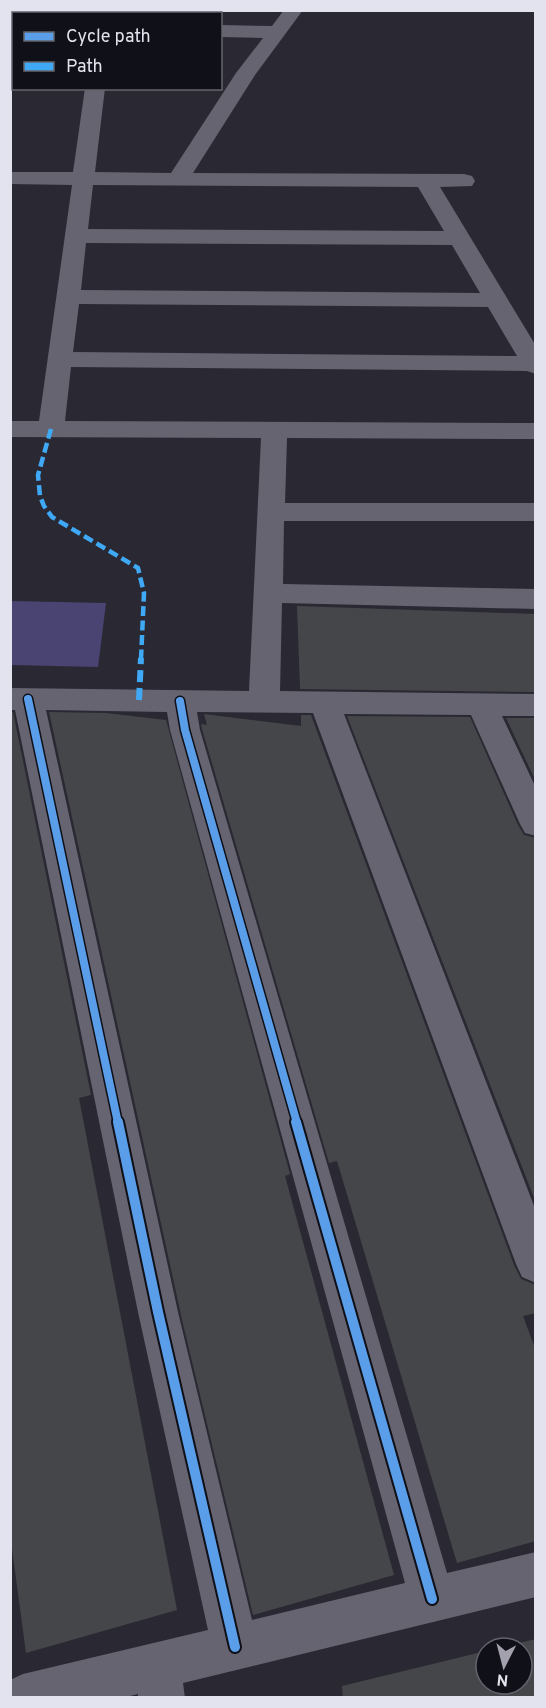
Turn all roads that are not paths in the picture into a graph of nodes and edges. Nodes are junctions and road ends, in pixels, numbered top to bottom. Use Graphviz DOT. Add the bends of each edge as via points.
graph roads {
  1 [pos="294,10"];
  2 [pos="222,31"];
  3 [pos="276,32"];
  4 [pos="222,72"];
  5 [pos="246,73"];
  6 [pos="95,90"];
  7 [pos="10,178"];
  8 [pos="84,178"];
  9 [pos="178,179"];
  10 [pos="425,181"];
  11 [pos="464,181"];
  12 [pos="76,236"];
  13 [pos="459,238"];
  14 [pos="68,297"];
  15 [pos="496,300"];
  16 [pos="60,358"];
  17 [pos="535,365"];
  18 [pos="10,429"];
  19 [pos="51,429"];
  20 [pos="274,430"];
  21 [pos="536,431"];
  22 [pos="272,512"];
  23 [pos="536,512"];
  24 [pos="268,593"];
  25 [pos="536,599"];
  26 [pos="19,699"];
  27 [pos="180,701"];
  28 [pos="264,702"];
  29 [pos="324,702"];
  30 [pos="481,704"];
  31 [pos="536,705"];
  32 [pos="536,824"];
  33 [pos="536,1264"];
  34 [pos="536,1574"];
  35 [pos="432,1599"];
  36 [pos="235,1647"];
  37 [pos="159,1682"];
  38 [pos="22,1698"];
  1 -- 3 [label="street"];
  2 -- 3 [label="street"];
  3 -- 5 [label="street"];
  4 -- 5 [label="street"];
  5 -- 9 [label="street"];
  6 -- 8 [label="street"];
  7 -- 8 [label="street"];
  8 -- 9 [label="street"];
  8 -- 12 [label="street"];
  9 -- 10 [label="street"];
  10 -- 11 [label="street"];
  10 -- 13 [label="street"];
  12 -- 13 [label="street"];
  12 -- 14 [label="street"];
  13 -- 15 [label="street"];
  14 -- 15 [label="street"];
  14 -- 16 [label="street"];
  15 -- 17 [label="street"];
  16 -- 17 [label="street"];
  16 -- 19 [label="street"];
  18 -- 19 [label="street"];
  19 -- 20 [label="street"];
  20 -- 21 [label="street"];
  20 -- 22 [label="street"];
  22 -- 23 [label="street"];
  22 -- 24 [label="street"];
  24 -- 25 [label="street"];
  24 -- 28 [label="street"];
  26 -- 27 [label="street"];
  26 -- 36 [label="street"];
  27 -- 28 [label="street"];
  27 -- 35 [label="street"];
  28 -- 29 [label="street"];
  29 -- 30 [label="street"];
  29 -- 33 [label="street"];
  30 -- 31 [label="street"];
  30 -- 32 [label="street"];
  34 -- 35 [label="street"];
  35 -- 36 [label="street"];
  36 -- 37 [label="street"];
  37 -- 38 [label="street"];
}
